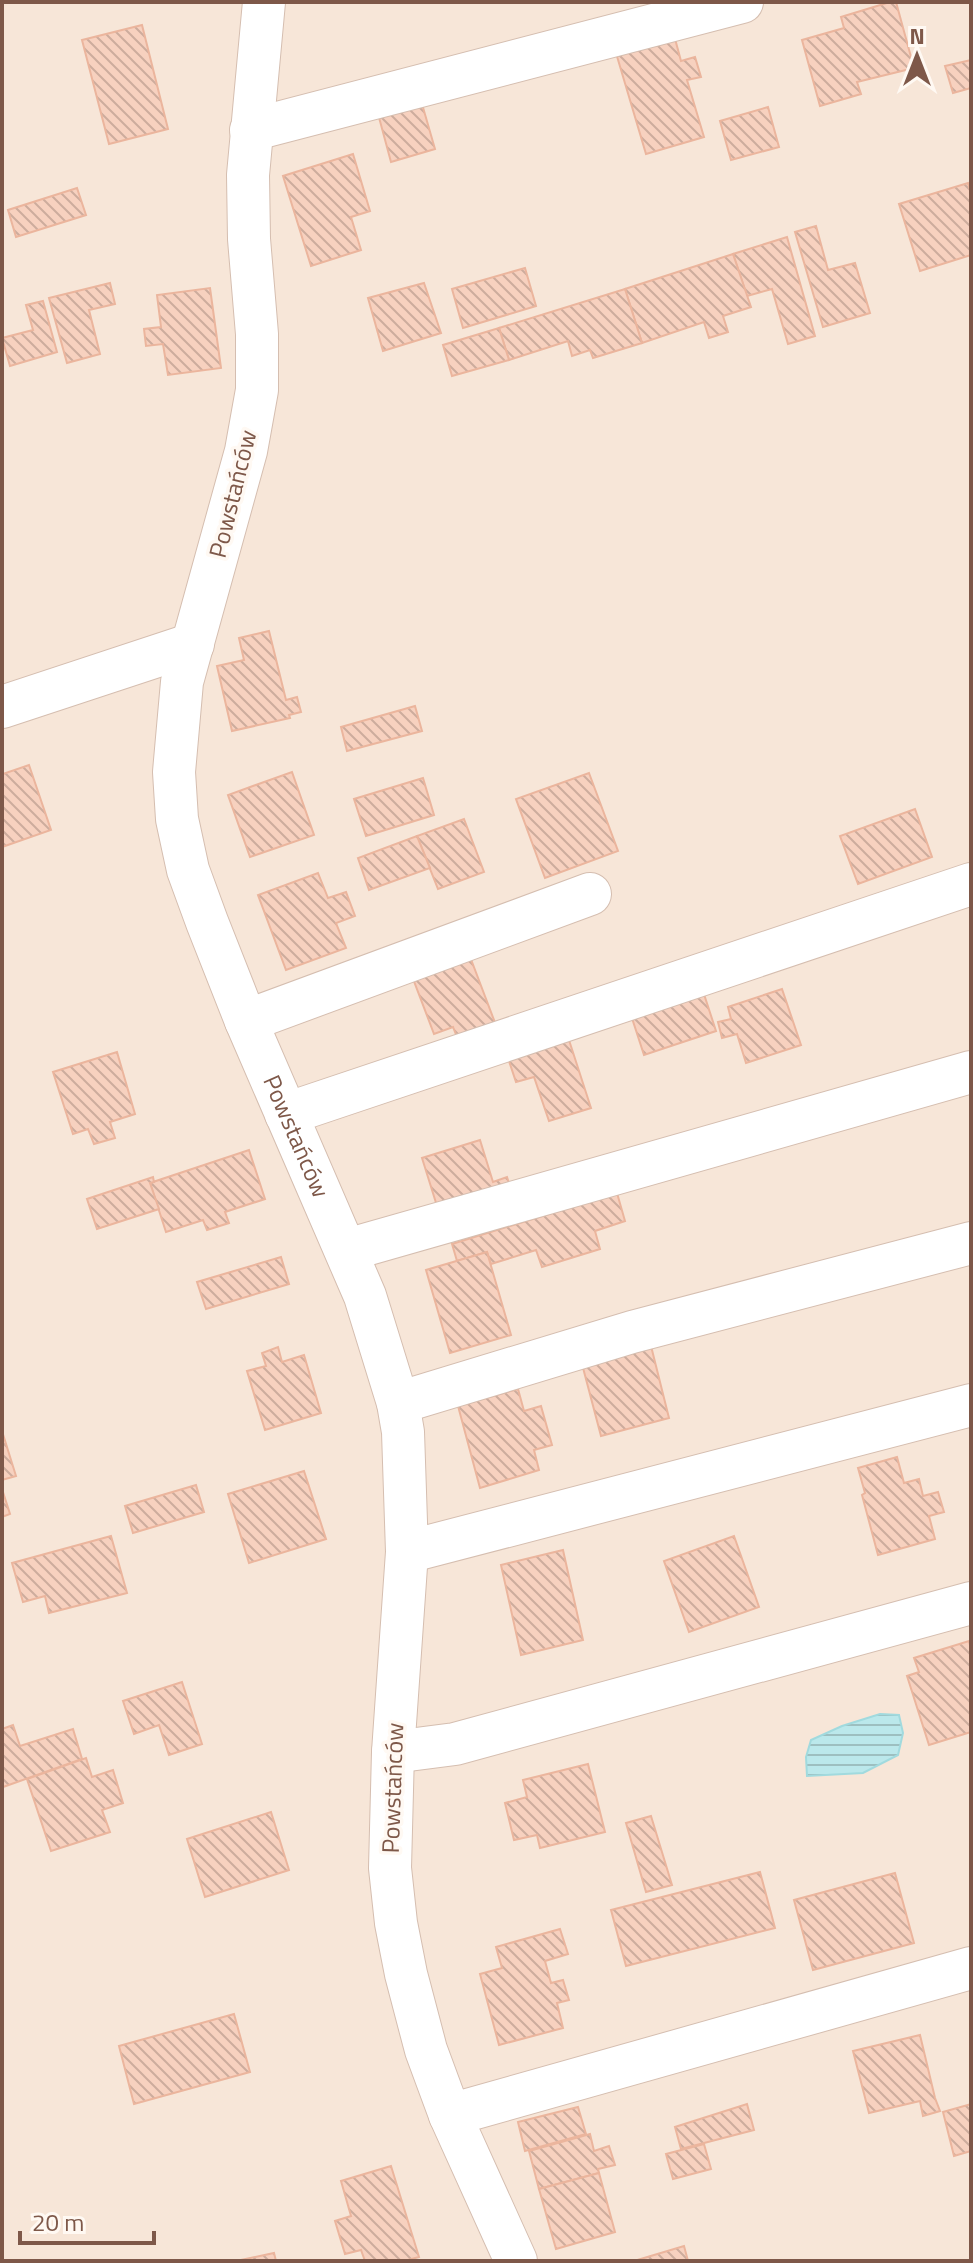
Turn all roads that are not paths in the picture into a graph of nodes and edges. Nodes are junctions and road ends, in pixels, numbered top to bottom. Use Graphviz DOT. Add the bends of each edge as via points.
graph roads {
  1 [pos="264,2"];
  2 [pos="742,2"];
  3 [pos="251,130"];
  4 [pos="193,644"];
  5 [pos="2,707"];
  6 [pos="971,884"];
  7 [pos="590,894"];
  8 [pos="246,1021"];
  9 [pos="971,1072"];
  10 [pos="286,1114"];
  11 [pos="971,1243"];
  12 [pos="347,1250"];
  13 [pos="398,1403"];
  14 [pos="971,1405"];
  15 [pos="407,1552"];
  16 [pos="971,1603"];
  17 [pos="393,1752"];
  18 [pos="971,1968"];
  19 [pos="450,2115"];
  20 [pos="516,2261"];
  1 -- 3 [label="street, Powstańców"];
  2 -- 3 [label="street"];
  3 -- 4 [label="street, Powstańców" via="249,239 257,390 246,451"];
  4 -- 5 [label="street"];
  4 -- 8 [label="street, Powstańców" via="177,721 177,819 188,870"];
  6 -- 10 [label="street"];
  7 -- 8 [label="street"];
  8 -- 10 [label="street, Powstańców"];
  9 -- 12 [label="street"];
  10 -- 12 [label="street, Powstańców"];
  11 -- 13 [label="street" via="632,1332"];
  12 -- 13 [label="street, Powstańców"];
  13 -- 15 [label="street, Powstańców"];
  14 -- 15 [label="street"];
  15 -- 17 [label="street, Powstańców"];
  16 -- 17 [label="street" via="455,1744"];
  17 -- 19 [label="street, Powstańców" via="390,1868 396,1923 426,2050"];
  18 -- 19 [label="street"];
  19 -- 20 [label="street, Powstańców"];
}
